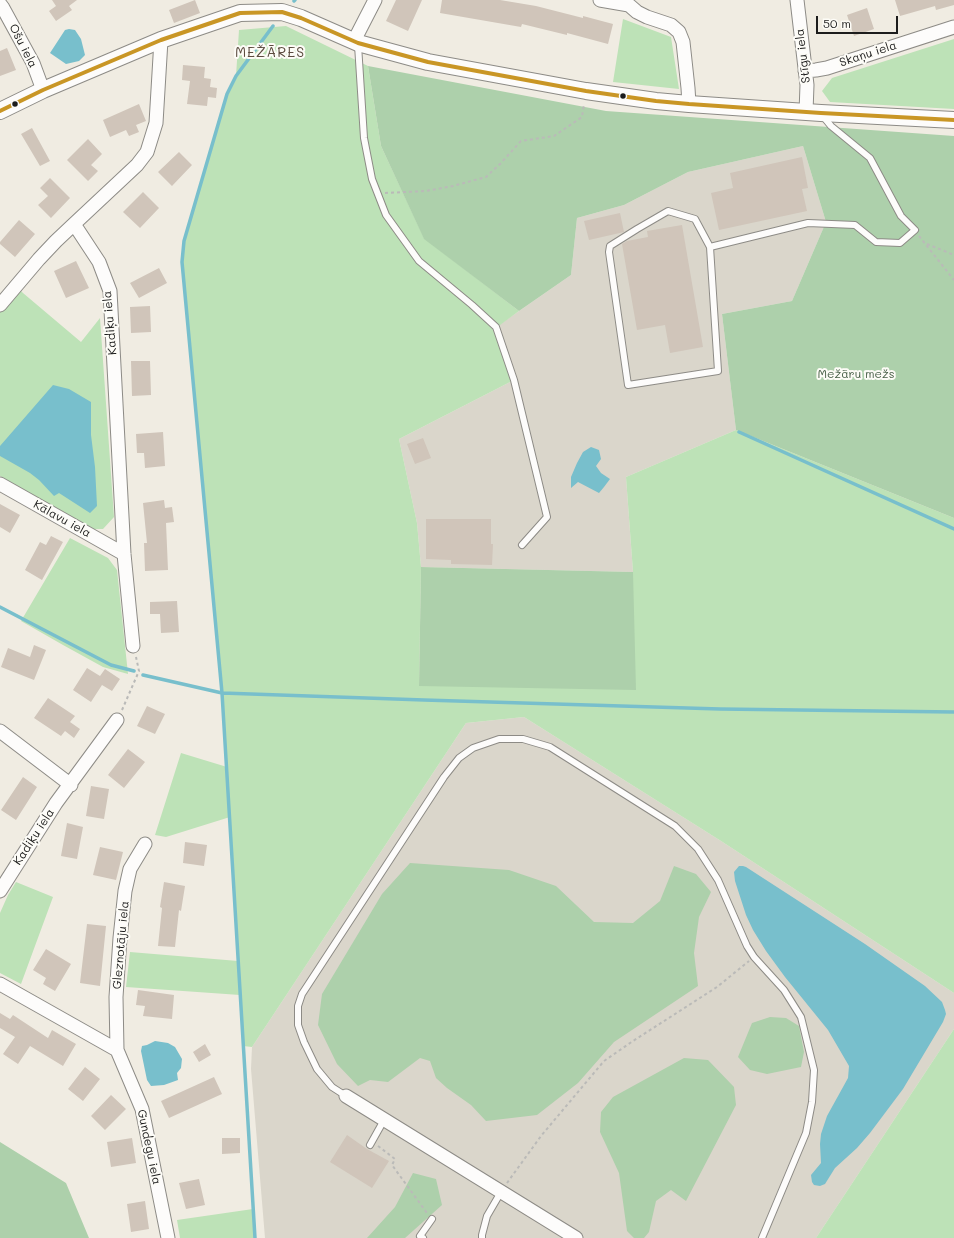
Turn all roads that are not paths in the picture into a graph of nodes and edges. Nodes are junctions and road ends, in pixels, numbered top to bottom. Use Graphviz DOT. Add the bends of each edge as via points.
graph roads {
  1 [pos="375,0"];
  2 [pos="600,0"];
  3 [pos="797,0"];
  4 [pos="627,3"];
  5 [pos="0,4"];
  6 [pos="954,27"];
  7 [pos="161,40"];
  8 [pos="358,43"];
  9 [pos="804,70"];
  10 [pos="43,90"];
  11 [pos="689,104"];
  12 [pos="0,111"];
  13 [pos="813,113"];
  14 [pos="954,120"];
  15 [pos="74,224"];
  16 [pos="710,247"];
  17 [pos="0,305"];
  18 [pos="0,484"];
  19 [pos="522,545"];
  20 [pos="124,554"];
  21 [pos="134,646"];
  22 [pos="117,720"];
  23 [pos="0,731"];
  24 [pos="71,785"];
  25 [pos="145,844"];
  26 [pos="0,891"];
  27 [pos="0,984"];
  28 [pos="117,1050"];
  29 [pos="346,1096"];
  30 [pos="384,1120"];
  31 [pos="371,1143"];
  32 [pos="501,1192"];
  33 [pos="432,1219"];
  34 [pos="480,1237"];
  35 [pos="168,1238"];
  36 [pos="423,1238"];
  37 [pos="576,1238"];
  38 [pos="762,1238"];
  1 -- 8 [label="street" via="357,35"];
  2 -- 4 [label="street"];
  3 -- 9 [label="street, Stīgu iela"];
  4 -- 11 [label="street" via="637,12 671,25 679,32 683,42"];
  5 -- 10 [label="street, Ošu iela" via="32,63"];
  6 -- 9 [label="street, Skaņu iela" via="827,68"];
  7 -- 8 [label="street" via="240,13 282,12"];
  7 -- 10 [label="street"];
  7 -- 15 [label="street" via="156,123 147,152"];
  8 -- 11 [label="street" via="428,62 586,91"];
  8 -- 19 [label="lane" via="364,138 372,179 386,215 419,261 496,327 514,380 547,517"];
  9 -- 13 [label="street, Stīgu iela"];
  10 -- 12 [label="street"];
  11 -- 13 [label="street"];
  13 -- 14 [label="street"];
  13 -- 16 [label="lane" via="870,158 901,216 915,230 900,243 876,242 855,225 808,223"];
  15 -- 17 [label="street" via="47,250"];
  15 -- 20 [label="street, Kadiķu iela" via="99,262 110,291"];
  16 -- 16 [label="lane" via="718,371 628,385 610,246 668,211 695,219"];
  18 -- 20 [label="street, Kālavu iela"];
  20 -- 21 [label="street, Kadiķu iela"];
  22 -- 24 [label="street, Kadiķu iela"];
  23 -- 24 [label="street"];
  24 -- 26 [label="street, Kadiķu iela" via="56,803"];
  25 -- 28 [label="street, Gleznotāju iela" via="130,869 126,891 116,998"];
  27 -- 28 [label="street"];
  28 -- 35 [label="street, Gundegu iela" via="142,1109"];
  29 -- 30 [label="street"];
  29 -- 38 [label="lane" via="332,1087 317,1069 304,1042 298,1025 298,1006 302,994 459,758 473,748 499,739 523,739 550,747 675,826 698,849 718,880 747,946 784,990 801,1017 814,1070 812,1102 806,1133"];
  30 -- 31 [label="lane"];
  30 -- 32 [label="street"];
  32 -- 34 [label="lane" via="487,1216"];
  32 -- 37 [label="street"];
  33 -- 36 [label="lane" via="420,1236"];
}
